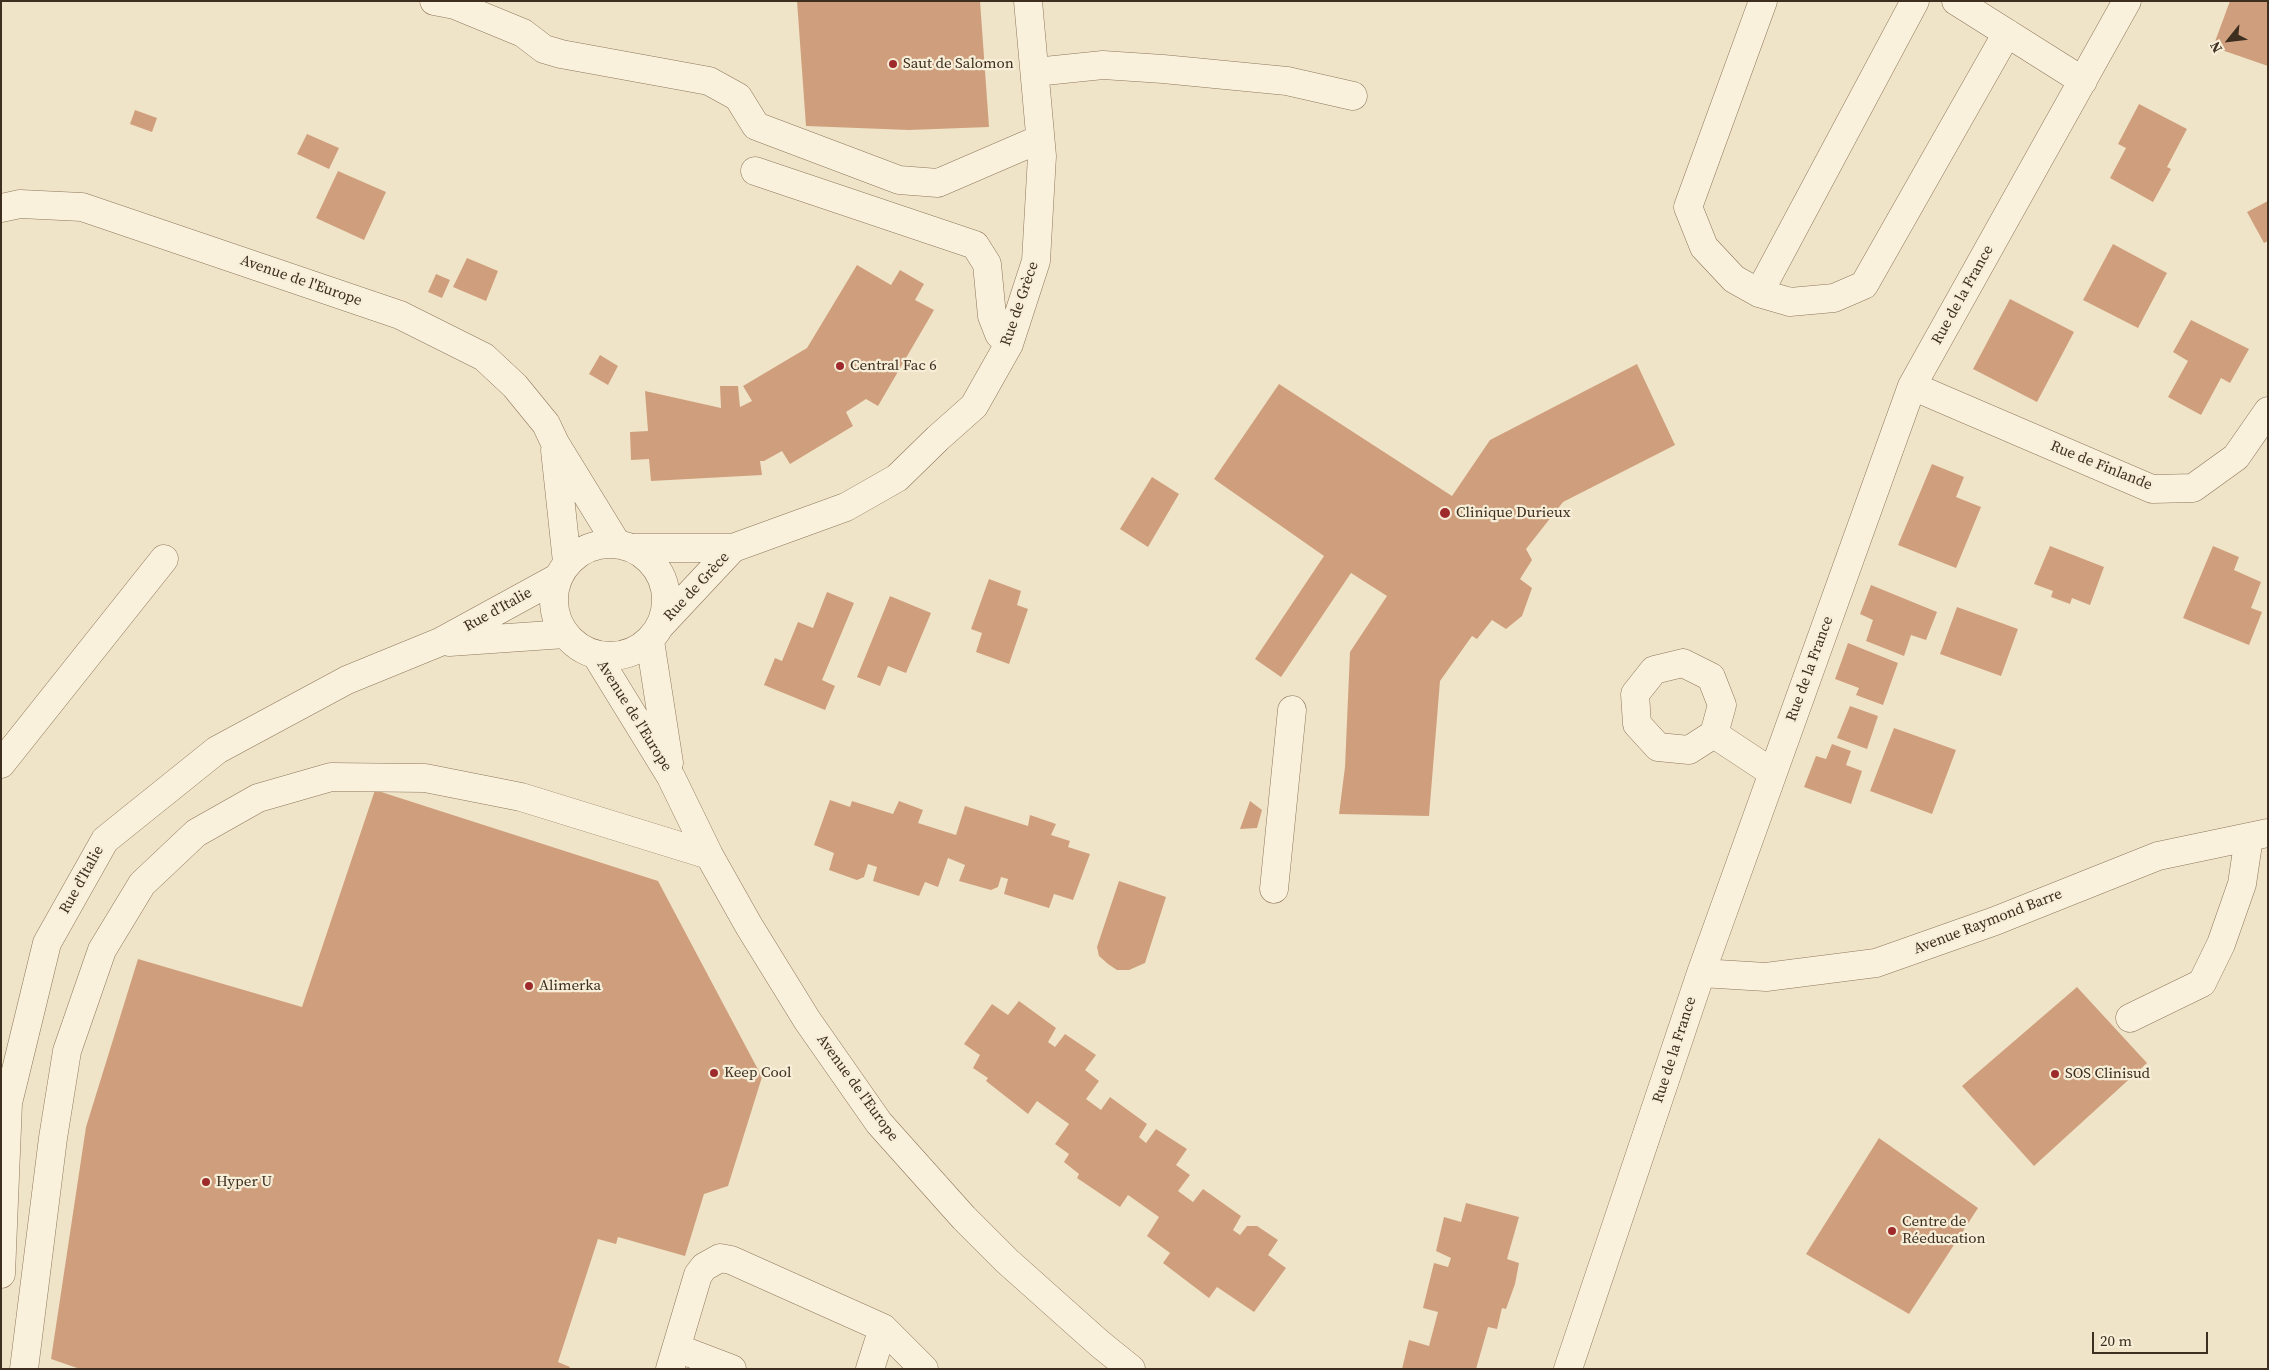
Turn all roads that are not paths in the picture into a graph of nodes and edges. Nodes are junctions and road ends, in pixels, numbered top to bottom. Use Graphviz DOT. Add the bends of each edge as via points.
graph roads {
  1 [pos="434,1"];
  2 [pos="1028,1"];
  3 [pos="1763,1"];
  4 [pos="1915,1"];
  5 [pos="1956,1"];
  6 [pos="2126,1"];
  7 [pos="2007,33"];
  8 [pos="1034,72"];
  9 [pos="2082,80"];
  10 [pos="1353,96"];
  11 [pos="1040,139"];
  12 [pos="754,171"];
  13 [pos="1,208"];
  14 [pos="1759,293"];
  15 [pos="1009,344"];
  16 [pos="1912,386"];
  17 [pos="2268,411"];
  18 [pos="555,443"];
  19 [pos="626,546"];
  20 [pos="733,548"];
  21 [pos="164,559"];
  22 [pos="562,570"];
  23 [pos="565,634"];
  24 [pos="655,634"];
  25 [pos="440,642"];
  26 [pos="596,655"];
  27 [pos="1292,710"];
  28 [pos="1714,734"];
  29 [pos="1,764"];
  30 [pos="1773,773"];
  31 [pos="671,777"];
  32 [pos="2259,835"];
  33 [pos="709,855"];
  34 [pos="1274,888"];
  35 [pos="1700,973"];
  36 [pos="2130,1018"];
  37 [pos="1,1274"];
  38 [pos="883,1328"];
  39 [pos="674,1358"];
  40 [pos="24,1369"];
  41 [pos="732,1369"];
  42 [pos="870,1369"];
  43 [pos="924,1369"];
  44 [pos="1131,1369"];
  45 [pos="1568,1369"];
  1 -- 11 [label="street" via="455,5 523,33 544,49 561,54 709,81 738,97 756,126 899,180 938,182"];
  2 -- 8 [label="street, Rue de Grèce"];
  3 -- 14 [label="street" via="1688,207 1704,247 1734,279"];
  4 -- 14 [label="street"];
  5 -- 7 [label="street"];
  6 -- 9 [label="street, Rue de la France"];
  7 -- 9 [label="street"];
  7 -- 14 [label="street" via="1864,285 1834,298 1790,302"];
  8 -- 10 [label="street" via="1103,65 1163,69 1287,81"];
  8 -- 11 [label="street, Rue de Grèce"];
  9 -- 16 [label="street, Rue de la France"];
  11 -- 15 [label="street, Rue de Grèce" via="1042,156 1036,261"];
  12 -- 15 [label="street" via="975,245 987,264 992,316 1000,334"];
  13 -- 18 [label="street, Avenue de l'Europe" via="20,204 82,207 400,315 484,357 531,404"];
  15 -- 20 [label="street, Rue de Grèce" via="974,406 897,478 846,507"];
  16 -- 17 [label="street, Rue de Finlande" via="2152,489 2193,488 2236,457"];
  16 -- 30 [label="street, Rue de la France"];
  18 -- 19 [label="street, Avenue de l'Europe"];
  18 -- 22 [label="street, Avenue de l'Europe"];
  19 -- 20 [label="street, Rue de Grèce"];
  19 -- 22 [label="street" via="599,544 583,550"];
  19 -- 24 [label="street" via="649,559 660,573 666,590 666,608"];
  20 -- 24 [label="street, Rue de Grèce"];
  21 -- 29 [label="street"];
  22 -- 23 [label="street" via="553,598 556,617"];
  22 -- 25 [label="street, Rue d'Italie"];
  23 -- 25 [label="street, Rue d'Italie"];
  23 -- 26 [label="street" via="578,647"];
  24 -- 26 [label="street" via="635,651 615,657"];
  24 -- 31 [label="street, Avenue de l'Europe"];
  25 -- 37 [label="street, Rue d'Italie" via="347,680 217,750 105,840 47,943 8,1103"];
  26 -- 31 [label="street, Avenue de l'Europe"];
  27 -- 34 [label="street"];
  28 -- 30 [label="street"];
  30 -- 35 [label="street, Rue de la France"];
  31 -- 33 [label="street, Avenue de l'Europe"];
  32 -- 35 [label="street, Avenue Raymond Barre" via="2158,856 1995,921 1876,962 1766,977"];
  32 -- 36 [label="street" via="2221,944 2202,983"];
  33 -- 40 [label="street" via="521,797 425,778 331,777 258,798 196,833 142,884 102,950 67,1051"];
  33 -- 44 [label="street, Avenue de l'Europe" via="807,1020 879,1123 1007,1261"];
  35 -- 45 [label="street, Rue de la France"];
  38 -- 39 [label="street" via="731,1260 720,1258 704,1266 698,1275"];
  38 -- 42 [label="street"];
  38 -- 43 [label="street"];
  39 -- 41 [label="street"];
}
